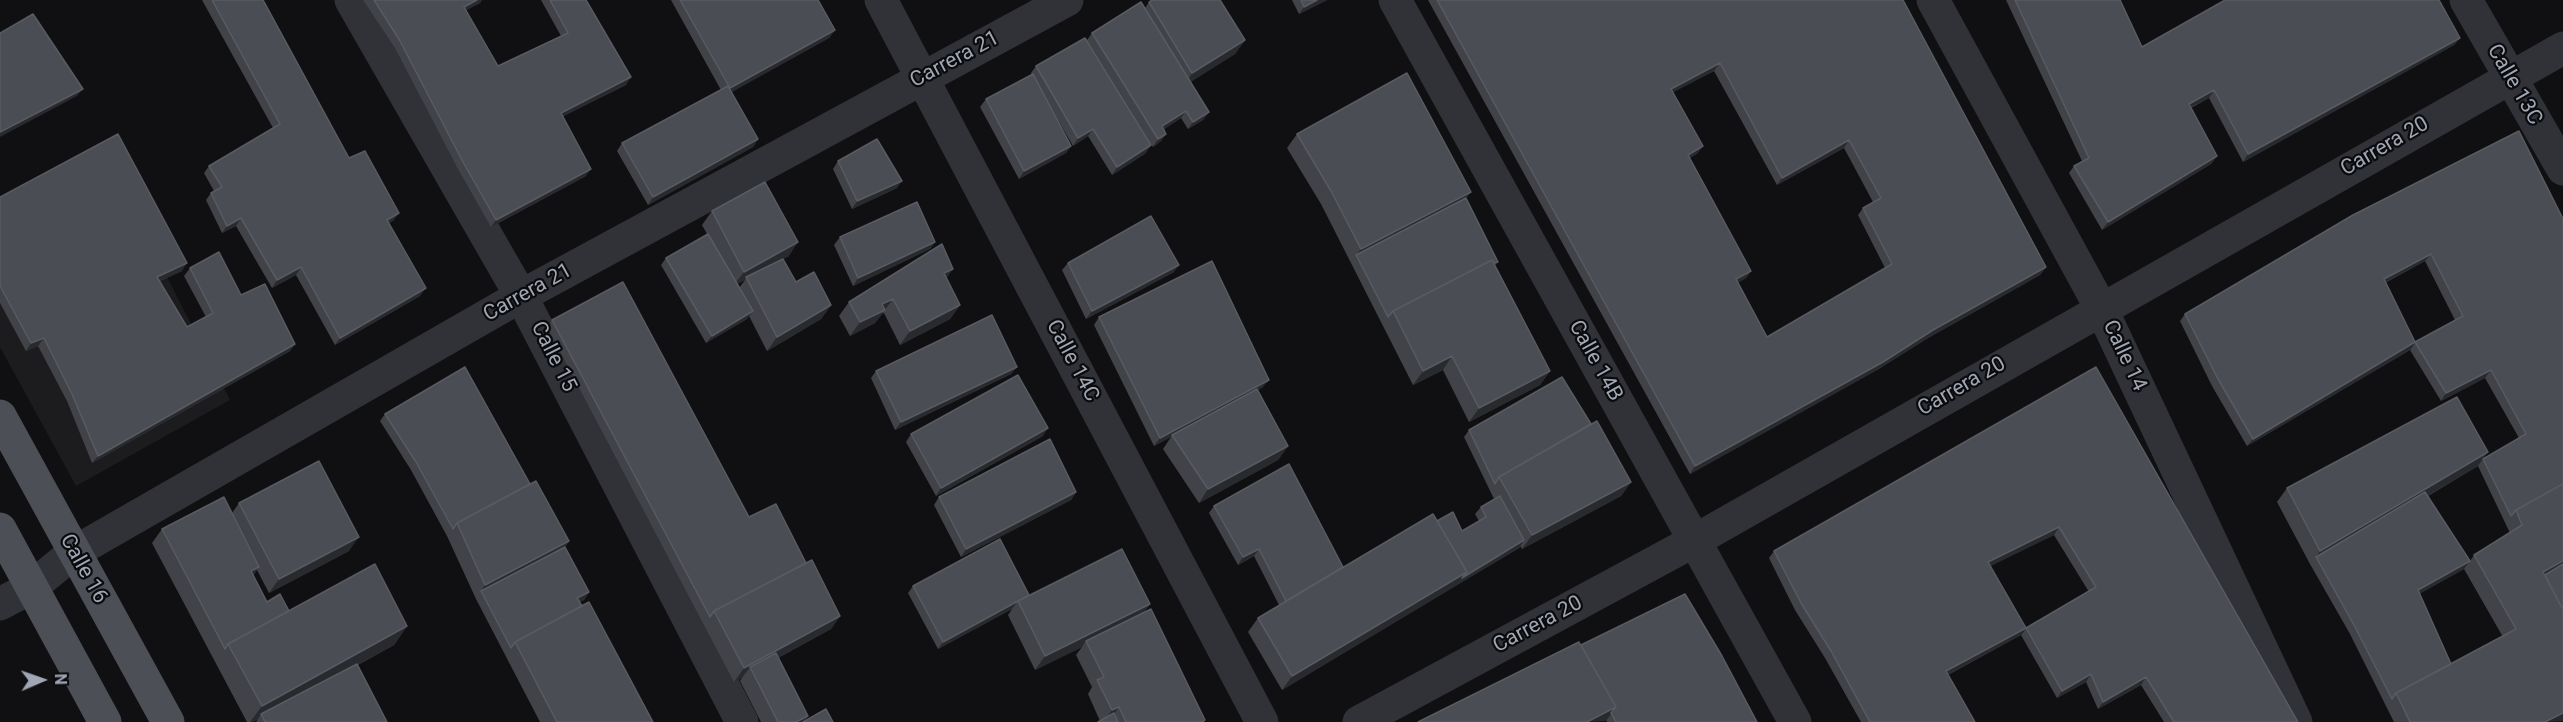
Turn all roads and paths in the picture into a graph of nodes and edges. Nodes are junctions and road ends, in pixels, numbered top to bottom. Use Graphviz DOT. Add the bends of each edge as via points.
graph roads {
  1 [pos="351,0"];
  2 [pos="881,0"];
  3 [pos="1067,0"];
  4 [pos="1395,0"];
  5 [pos="1933,0"];
  6 [pos="2466,0"];
  7 [pos="2563,48"];
  8 [pos="923,77"];
  9 [pos="2508,77"];
  10 [pos="2563,169"];
  11 [pos="521,296"];
  12 [pos="2101,308"];
  13 [pos="0,416"];
  14 [pos="0,529"];
  15 [pos="1694,541"];
  16 [pos="73,553"];
  17 [pos="32,587"];
  18 [pos="0,604"];
  19 [pos="105,722"];
  20 [pos="168,722"];
  21 [pos="742,722"];
  22 [pos="1262,722"];
  23 [pos="1359,722"];
  24 [pos="1795,722"];
  25 [pos="2296,722"];
  1 -- 11 [label="street, Calle 15"];
  2 -- 8 [label="street, Calle 14C"];
  3 -- 8 [label="street, Carrera 21"];
  4 -- 15 [label="street, Calle 14B"];
  5 -- 12 [label="street, Calle 14"];
  6 -- 9 [label="street, Calle 13C"];
  7 -- 9 [label="street, Carrera 20"];
  8 -- 11 [label="street, Carrera 21"];
  8 -- 22 [label="street, Calle 14C"];
  9 -- 10 [label="street, Calle 13C"];
  9 -- 12 [label="street, Carrera 20"];
  11 -- 16 [label="street, Carrera 21"];
  11 -- 21 [label="street, Calle 15"];
  12 -- 15 [label="street, Carrera 20"];
  12 -- 25 [label="street, Calle 14"];
  13 -- 16 [label="main road, Calle 16"];
  14 -- 17 [label="main road"];
  15 -- 23 [label="street, Carrera 20"];
  15 -- 24 [label="street, Calle 14B"];
  16 -- 17 [label="street, Carrera 21"];
  16 -- 20 [label="main road, Calle 16"];
  17 -- 18 [label="street, Carrera 21"];
  17 -- 19 [label="main road"];
}
